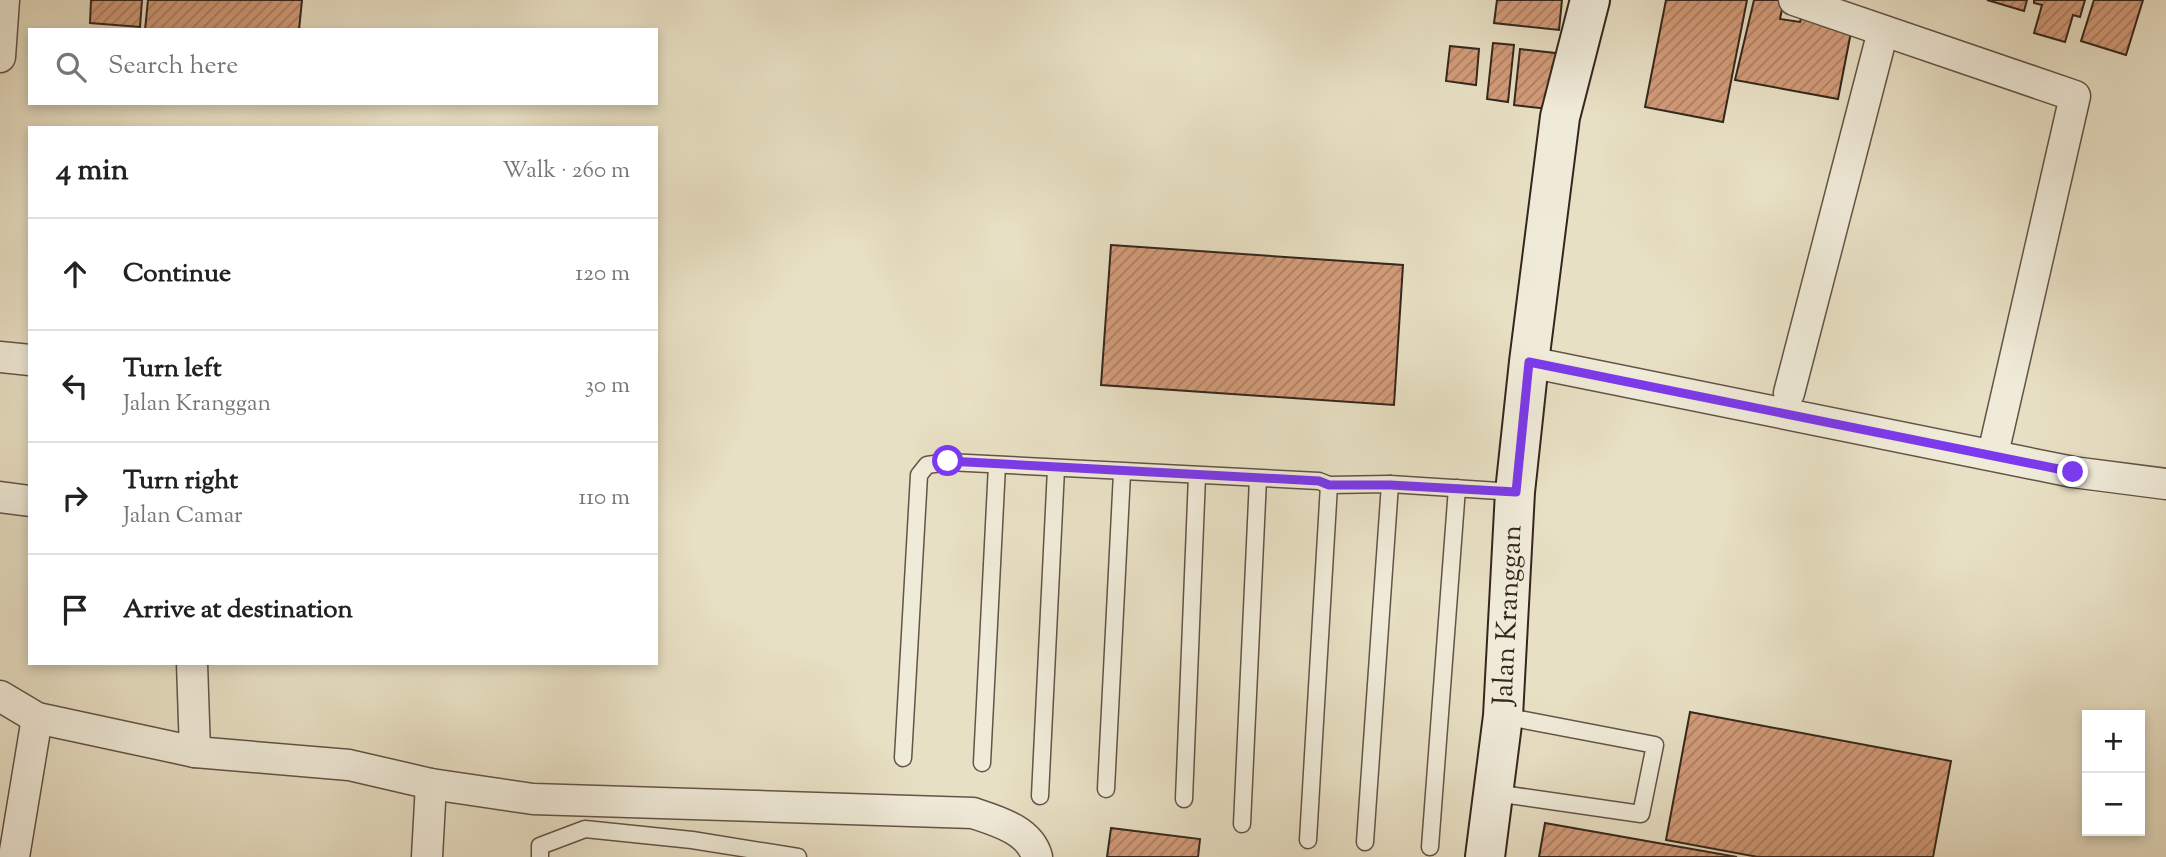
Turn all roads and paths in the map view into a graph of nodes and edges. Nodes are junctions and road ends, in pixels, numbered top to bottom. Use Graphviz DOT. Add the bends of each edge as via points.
graph roads {
  1 [pos="4,0"];
  2 [pos="1590,0"];
  3 [pos="1804,1"];
  4 [pos="1883,31"];
  5 [pos="0,57"];
  6 [pos="0,357"];
  7 [pos="28,360"];
  8 [pos="1529,362"];
  9 [pos="1789,393"];
  10 [pos="1995,445"];
  11 [pos="997,465"];
  12 [pos="1056,469"];
  13 [pos="1122,473"];
  14 [pos="1197,476"];
  15 [pos="1258,479"];
  16 [pos="2166,484"];
  17 [pos="1329,485"];
  18 [pos="1390,485"];
  19 [pos="1457,488"];
  20 [pos="1516,492"];
  21 [pos="0,497"];
  22 [pos="28,501"];
  23 [pos="192,665"];
  24 [pos="0,696"];
  25 [pos="1503,716"];
  26 [pos="37,718"];
  27 [pos="195,752"];
  28 [pos="903,758"];
  29 [pos="982,762"];
  30 [pos="431,784"];
  31 [pos="1106,789"];
  32 [pos="1495,793"];
  33 [pos="1040,796"];
  34 [pos="1184,799"];
  35 [pos="1242,824"];
  36 [pos="1308,839"];
  37 [pos="1365,842"];
  38 [pos="1430,847"];
  39 [pos="14,857"];
  40 [pos="427,857"];
  41 [pos="540,857"];
  42 [pos="798,857"];
  43 [pos="1037,857"];
  44 [pos="1485,857"];
  1 -- 5 [label="street"];
  2 -- 8 [label="main road, Jalan Kranggan" via="1560,117"];
  3 -- 4 [label="street"];
  4 -- 9 [label="street"];
  4 -- 10 [label="street" via="2075,96"];
  6 -- 7 [label="street"];
  8 -- 16 [label="street" via="2073,472"];
  8 -- 20 [label="main road, Jalan Kranggan"];
  11 -- 12 [label="lane"];
  11 -- 28 [label="lane" via="948,461 928,465 919,475"];
  11 -- 29 [label="lane"];
  12 -- 13 [label="lane"];
  12 -- 33 [label="lane"];
  13 -- 14 [label="lane"];
  13 -- 31 [label="lane"];
  14 -- 15 [label="lane"];
  14 -- 34 [label="lane"];
  15 -- 17 [label="lane"];
  15 -- 35 [label="lane"];
  17 -- 18 [label="lane"];
  17 -- 36 [label="lane"];
  18 -- 19 [label="lane"];
  18 -- 37 [label="lane"];
  19 -- 20 [label="lane"];
  19 -- 38 [label="lane"];
  20 -- 25 [label="main road, Jalan Kranggan"];
  21 -- 22 [label="street"];
  23 -- 27 [label="street"];
  24 -- 26 [label="street"];
  25 -- 32 [label="main road, Jalan Kranggan"];
  25 -- 32 [label="lane" via="1655,744 1641,814"];
  26 -- 27 [label="street"];
  26 -- 39 [label="street"];
  27 -- 30 [label="street" via="349,765"];
  30 -- 40 [label="street"];
  30 -- 43 [label="street" via="533,799 973,813 1006,824 1034,846"];
  32 -- 44 [label="main road, Jalan Kranggan"];
  41 -- 42 [label="lane" via="541,846 585,829 692,839"];
}
